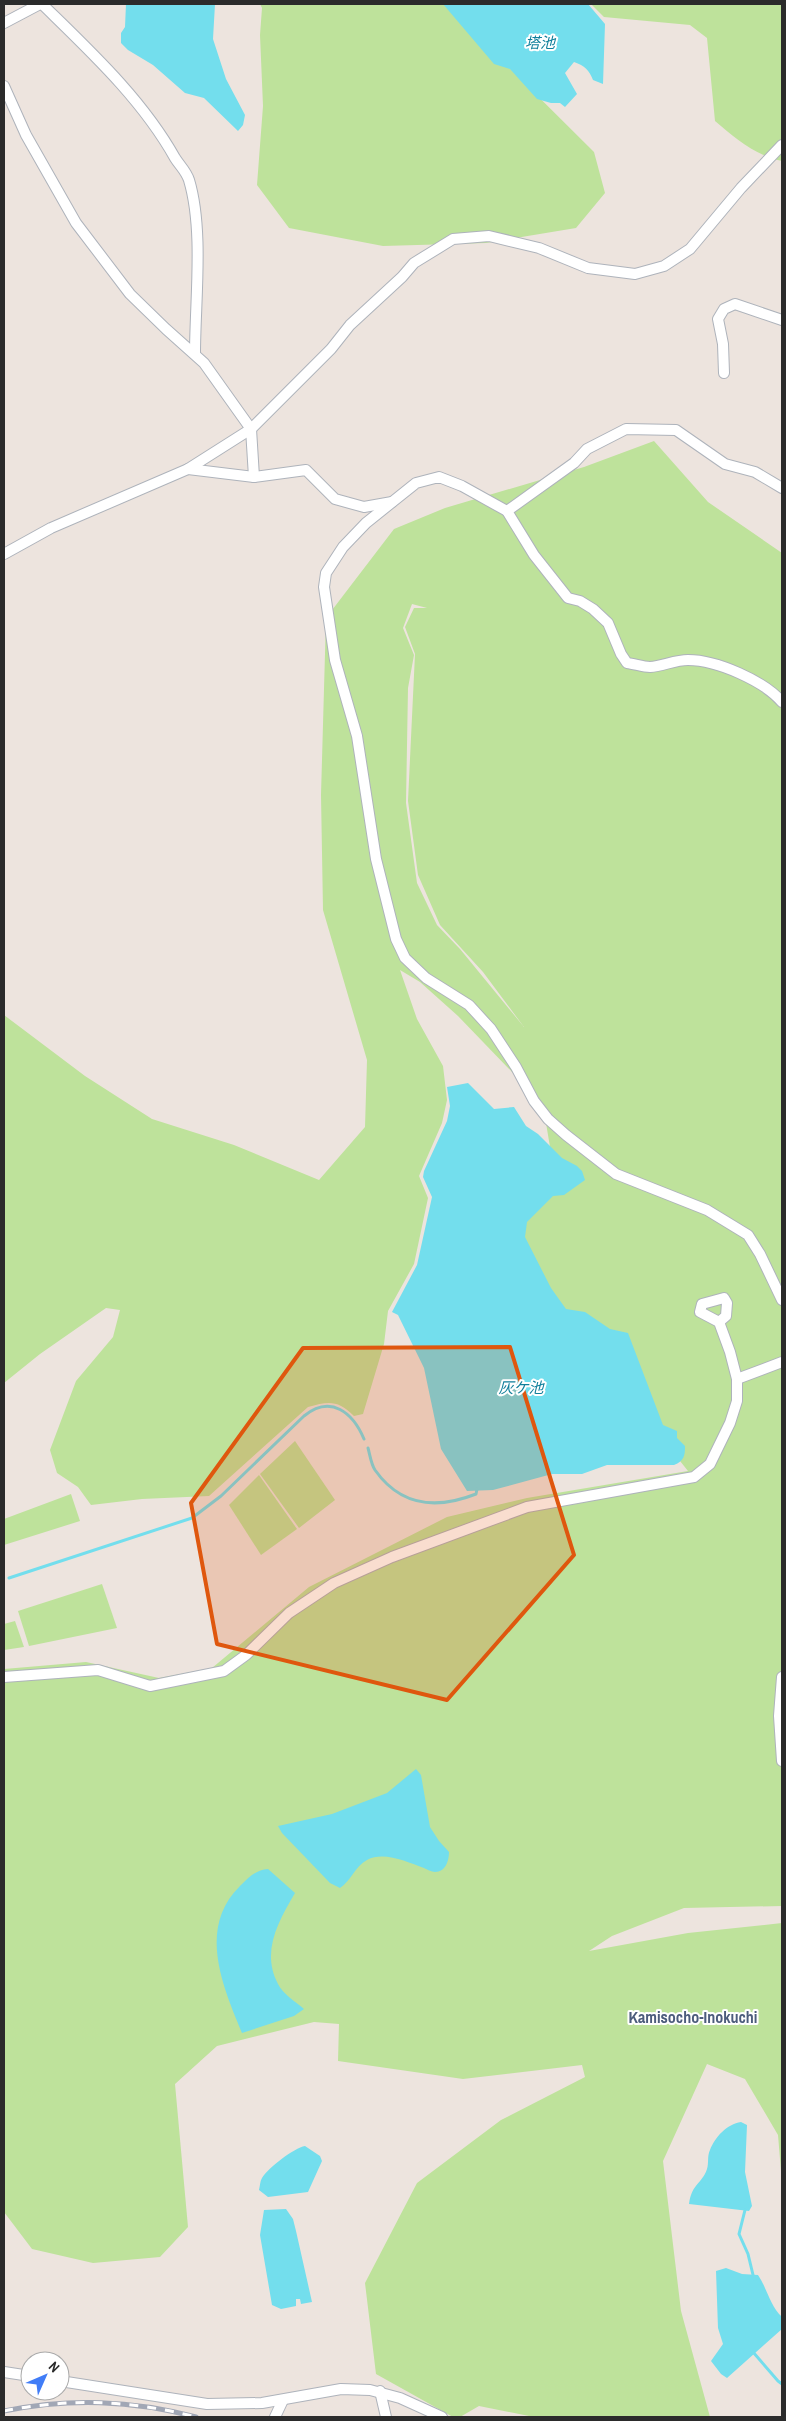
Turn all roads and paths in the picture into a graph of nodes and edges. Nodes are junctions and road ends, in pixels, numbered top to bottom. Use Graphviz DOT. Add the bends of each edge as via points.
graph roads {
  1 [pos="41,4"];
  2 [pos="4,23"];
  3 [pos="4,86"];
  4 [pos="782,145"];
  5 [pos="782,320"];
  6 [pos="195,354"];
  7 [pos="724,373"];
  8 [pos="251,429"];
  9 [pos="188,469"];
  10 [pos="254,477"];
  11 [pos="782,488"];
  12 [pos="395,501"];
  13 [pos="507,511"];
  14 [pos="4,554"];
  15 [pos="782,702"];
  16 [pos="782,1300"];
  17 [pos="719,1322"];
  18 [pos="782,1362"];
  19 [pos="737,1379"];
  20 [pos="4,1677"];
  21 [pos="782,1677"];
  22 [pos="782,1761"];
  23 [pos="4,2372"];
  24 [pos="20,2374"];
  25 [pos="70,2383"];
  26 [pos="380,2391"];
  27 [pos="282,2400"];
  28 [pos="276,2417"];
  29 [pos="386,2417"];
  30 [pos="442,2417"];
  1 -- 2 [label="street"];
  1 -- 6 [label="street" via="101,62 162,134 186,170 197,225"];
  3 -- 6 [label="street" via="26,135 76,223 130,294"];
  4 -- 8 [label="street" via="690,249 664,266 635,274 588,268 539,248 489,236 452,239 414,263"];
  5 -- 7 [label="street" via="735,304 724,308 718,319"];
  6 -- 8 [label="street" via="212,372"];
  8 -- 9 [label="street"];
  8 -- 10 [label="street"];
  9 -- 10 [label="street"];
  9 -- 14 [label="street" via="51,528"];
  10 -- 12 [label="street" via="306,470 335,499 364,507"];
  11 -- 13 [label="street" via="756,472 725,464 676,430 626,429 586,449 574,462"];
  12 -- 13 [label="street" via="416,483 439,477"];
  12 -- 16 [label="street" via="366,522 343,547 326,573 324,587 334,660 357,736 376,859 396,939 405,958 426,978 469,1005 491,1029 548,1119 616,1174 707,1210 748,1235"];
  13 -- 15 [label="street" via="562,592 593,609 608,623 627,663 651,667 674,661 704,662 741,674 773,692"];
  17 -- 19 [label="street"];
  18 -- 19 [label="street"];
  19 -- 20 [label="street" via="737,1401 730,1423 710,1464 694,1477 527,1507 392,1557 334,1583 289,1612 246,1655 224,1671 150,1686 98,1670"];
  21 -- 22 [label="street" via="779,1716"];
  23 -- 24 [label="street"];
  25 -- 27 [label="street" via="207,2404"];
  26 -- 27 [label="street" via="341,2389"];
  26 -- 29 [label="street"];
  26 -- 30 [label="street"];
  27 -- 28 [label="street"];
}
